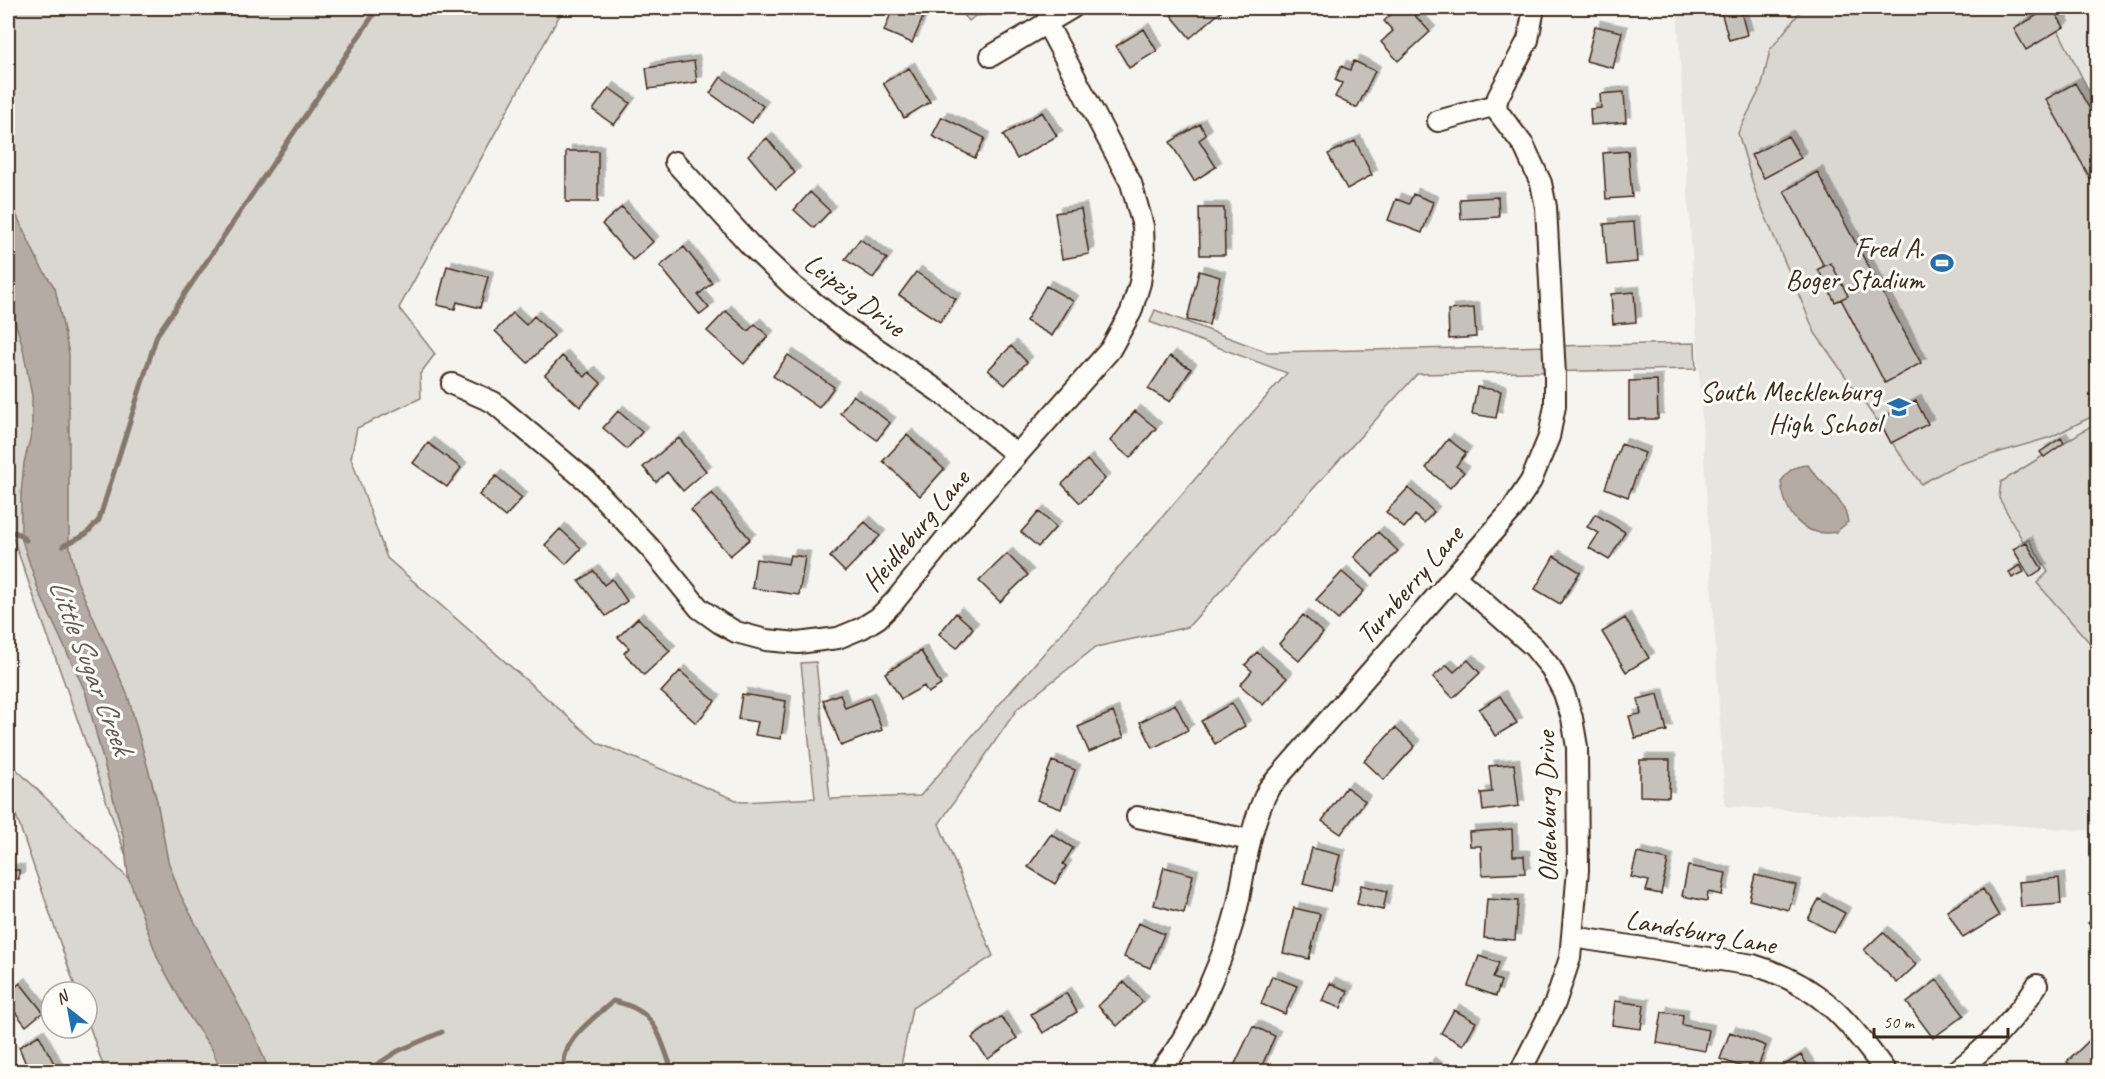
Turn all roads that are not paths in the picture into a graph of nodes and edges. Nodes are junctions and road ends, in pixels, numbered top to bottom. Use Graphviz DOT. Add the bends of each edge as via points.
graph roads {
  1 [pos="1072,8"];
  2 [pos="1534,8"];
  3 [pos="1046,22"];
  4 [pos="991,56"];
  5 [pos="1497,105"];
  6 [pos="1438,121"];
  7 [pos="675,162"];
  8 [pos="452,384"];
  9 [pos="1017,454"];
  10 [pos="1454,576"];
  11 [pos="1137,817"];
  12 [pos="1250,840"];
  13 [pos="1573,938"];
  14 [pos="2037,985"];
  15 [pos="1159,1071"];
  16 [pos="1520,1071"];
  17 [pos="1886,1071"];
  18 [pos="1955,1071"];
  1 -- 3 [label="street"];
  2 -- 5 [label="street" via="1528,40 1497,97"];
  3 -- 4 [label="street"];
  3 -- 9 [label="street, Heidleburg Lane" via="1131,183 1141,219 1144,254 1140,283 1118,338"];
  5 -- 6 [label="street"];
  5 -- 10 [label="street, Turnberry Lane" via="1498,112 1524,146 1541,183 1546,207 1555,406 1549,437 1531,481 1511,511"];
  7 -- 9 [label="street, Leipzig Drive" via="794,287 947,397"];
  8 -- 9 [label="street, Heidleburg Lane" via="493,402 587,481 709,616 736,632 766,640 812,642 838,638 878,618"];
  10 -- 12 [label="street, Turnberry Lane" via="1285,767 1263,800"];
  10 -- 13 [label="street, Oldenburg Drive" via="1539,652 1567,701 1577,747 1578,870"];
  11 -- 12 [label="street"];
  12 -- 15 [label="street, Turnberry Lane" via="1237,906 1222,951 1185,1037"];
  13 -- 16 [label="street, Oldenburg Drive" via="1555,1003"];
  13 -- 17 [label="street, Landsburg Lane" via="1753,965 1779,973 1837,1010"];
  14 -- 18 [label="street" via="2010,1024 1988,1047"];
}
